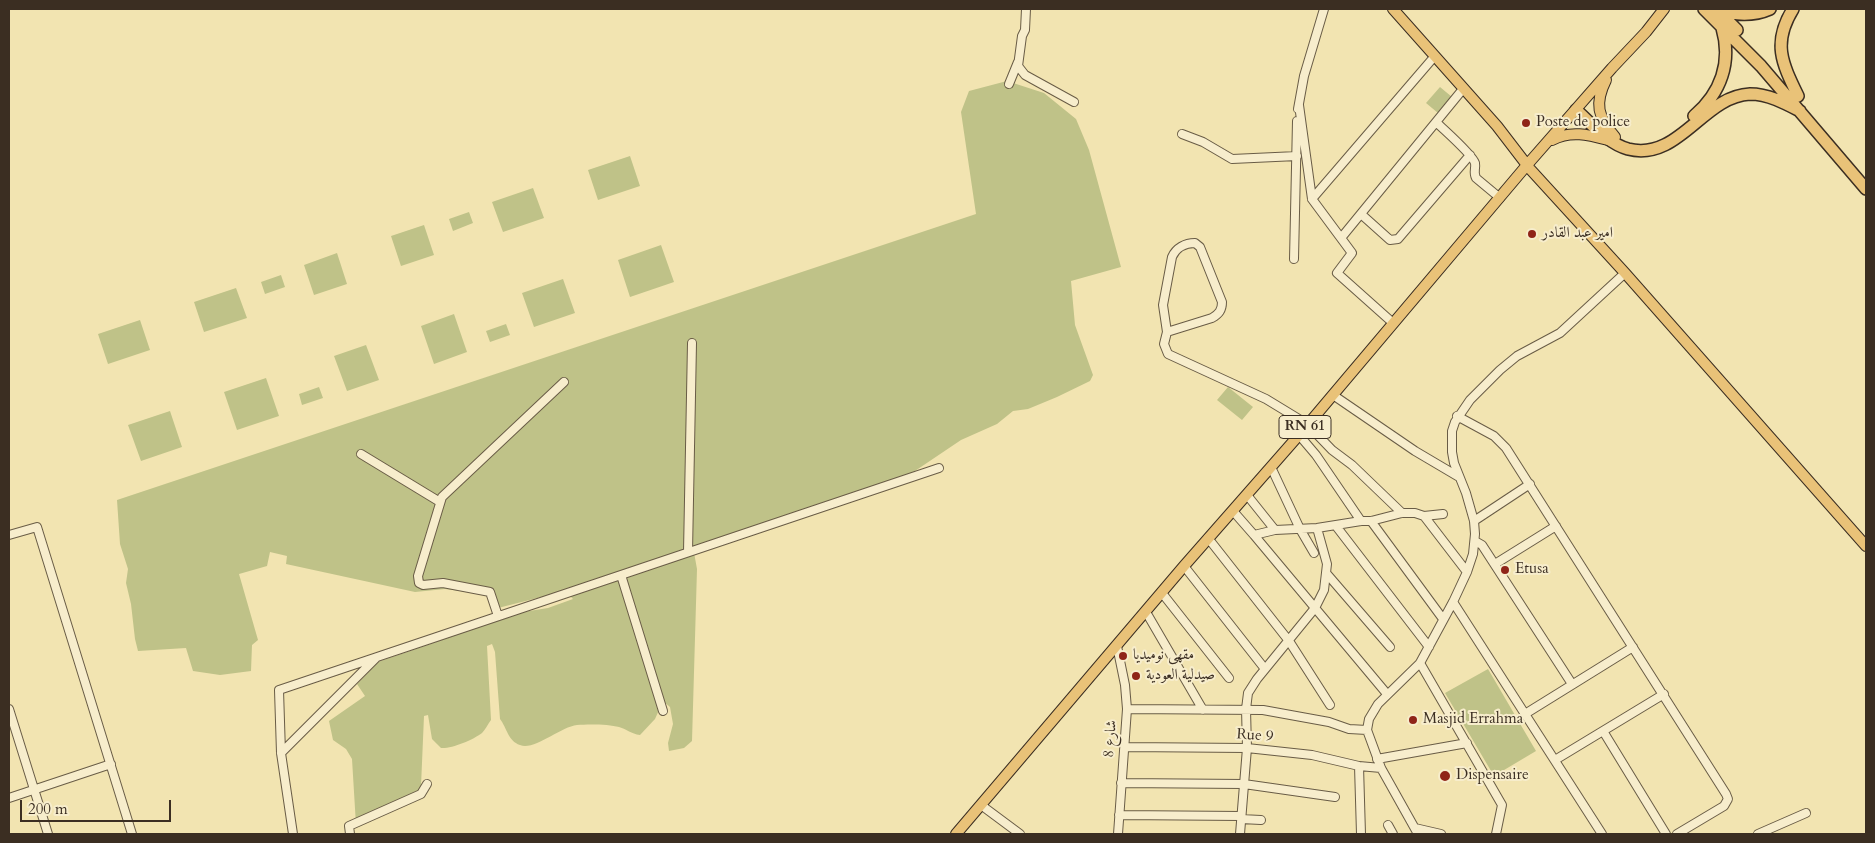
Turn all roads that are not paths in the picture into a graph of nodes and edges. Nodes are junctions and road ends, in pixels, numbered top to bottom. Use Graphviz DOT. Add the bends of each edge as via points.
graph roads {
  1 [pos="1026,9"];
  2 [pos="1324,9"];
  3 [pos="1393,9"];
  4 [pos="1664,9"];
  5 [pos="1704,9"];
  6 [pos="1717,9"];
  7 [pos="1770,9"];
  8 [pos="1792,9"];
  9 [pos="1722,26"];
  10 [pos="1434,57"];
  11 [pos="1018,62"];
  12 [pos="1612,68"];
  13 [pos="1009,84"];
  14 [pos="1464,89"];
  15 [pos="1798,96"];
  16 [pos="1074,102"];
  17 [pos="1298,105"];
  18 [pos="1578,108"];
  19 [pos="1800,111"];
  20 [pos="1436,122"];
  21 [pos="1182,134"];
  22 [pos="1612,139"];
  23 [pos="1547,143"];
  24 [pos="1470,155"];
  25 [pos="1296,156"];
  26 [pos="1527,165"];
  27 [pos="1866,178"];
  28 [pos="1866,189"];
  29 [pos="1500,198"];
  30 [pos="1312,199"];
  31 [pos="1361,214"];
  32 [pos="1340,238"];
  33 [pos="1294,258"];
  34 [pos="1625,273"];
  35 [pos="1393,323"];
  36 [pos="1167,332"];
  37 [pos="692,343"];
  38 [pos="564,382"];
  39 [pos="1332,395"];
  40 [pos="1457,416"];
  41 [pos="1308,424"];
  42 [pos="1299,435"];
  43 [pos="361,454"];
  44 [pos="1271,467"];
  45 [pos="939,468"];
  46 [pos="1459,477"];
  47 [pos="1530,484"];
  48 [pos="1247,495"];
  49 [pos="440,502"];
  50 [pos="1232,511"];
  51 [pos="1402,513"];
  52 [pos="1443,514"];
  53 [pos="1424,516"];
  54 [pos="1362,521"];
  55 [pos="1370,521"];
  56 [pos="1474,521"];
  57 [pos="1336,526"];
  58 [pos="1556,526"];
  59 [pos="1318,528"];
  60 [pos="1300,529"];
  61 [pos="1275,530"];
  62 [pos="1254,534"];
  63 [pos="9,536"];
  64 [pos="1208,538"];
  65 [pos="1475,541"];
  66 [pos="1866,546"];
  67 [pos="688,552"];
  68 [pos="1314,553"];
  69 [pos="1495,564"];
  70 [pos="1184,566"];
  71 [pos="1467,572"];
  72 [pos="1327,574"];
  73 [pos="621,575"];
  74 [pos="1162,593"];
  75 [pos="1453,602"];
  76 [pos="1315,608"];
  77 [pos="1146,612"];
  78 [pos="498,616"];
  79 [pos="1443,619"];
  80 [pos="1289,641"];
  81 [pos="1117,646"];
  82 [pos="1390,647"];
  83 [pos="1429,647"];
  84 [pos="1634,647"];
  85 [pos="378,657"];
  86 [pos="1420,664"];
  87 [pos="1265,669"];
  88 [pos="1229,678"];
  89 [pos="1572,684"];
  90 [pos="1386,694"];
  91 [pos="1664,694"];
  92 [pos="1330,704"];
  93 [pos="9,709"];
  94 [pos="1127,709"];
  95 [pos="1246,709"];
  96 [pos="1203,710"];
  97 [pos="663,711"];
  98 [pos="1525,714"];
  99 [pos="1367,730"];
  100 [pos="1603,731"];
  101 [pos="1467,743"];
  102 [pos="1125,747"];
  103 [pos="1247,748"];
  104 [pos="281,753"];
  105 [pos="1377,759"];
  106 [pos="1555,760"];
  107 [pos="111,764"];
  108 [pos="1359,766"];
  109 [pos="1381,768"];
  110 [pos="1121,783"];
  111 [pos="427,784"];
  112 [pos="1244,784"];
  113 [pos="34,790"];
  114 [pos="1335,797"];
  115 [pos="9,798"];
  116 [pos="981,805"];
  117 [pos="1806,813"];
  118 [pos="1119,815"];
  119 [pos="1241,818"];
  120 [pos="1261,820"];
  121 [pos="1388,825"];
  122 [pos="1416,831"];
  123 [pos="48,834"];
  124 [pos="132,834"];
  125 [pos="293,834"];
  126 [pos="350,834"];
  127 [pos="956,834"];
  128 [pos="1017,834"];
  129 [pos="1118,834"];
  130 [pos="1240,834"];
  131 [pos="1361,834"];
  132 [pos="1393,834"];
  133 [pos="1440,834"];
  134 [pos="1496,834"];
  135 [pos="1602,834"];
  136 [pos="1666,834"];
  137 [pos="1678,834"];
  138 [pos="1758,834"];
  1 -- 11 [label="street"];
  2 -- 17 [label="street"];
  3 -- 10 [label="main road"];
  4 -- 12 [label="main road, RN 61"];
  5 -- 9 [label="highway"];
  6 -- 7 [label="highway" via="1749,14"];
  6 -- 15 [label="highway"];
  8 -- 15 [label="highway" via="1781,34 1780,50"];
  9 -- 19 [label="highway"];
  9 -- 22 [label="highway" via="1726,41 1724,74 1717,90 1700,111 1663,139 1644,144"];
  10 -- 14 [label="main road"];
  10 -- 30 [label="street"];
  11 -- 13 [label="street"];
  11 -- 16 [label="street" via="1025,75"];
  12 -- 18 [label="main road, RN 61"];
  12 -- 22 [label="main road" via="1600,94 1599,109"];
  14 -- 20 [label="street"];
  14 -- 26 [label="main road"];
  15 -- 27 [label="highway"];
  17 -- 25 [label="street"];
  17 -- 30 [label="street"];
  18 -- 22 [label="highway"];
  18 -- 23 [label="main road, RN 61"];
  19 -- 22 [label="highway" via="1773,98 1748,94 1719,104 1683,134 1653,149 1628,149"];
  19 -- 28 [label="highway"];
  20 -- 24 [label="street"];
  20 -- 31 [label="street"];
  21 -- 25 [label="street" via="1232,159"];
  22 -- 23 [label="main road" via="1573,134"];
  23 -- 26 [label="main road, RN 61"];
  24 -- 29 [label="street" via="1475,162 1476,178"];
  24 -- 31 [label="street" via="1398,239 1390,240"];
  25 -- 33 [label="street"];
  26 -- 29 [label="main road, RN 61"];
  26 -- 34 [label="main road"];
  29 -- 35 [label="main road, RN 61"];
  30 -- 32 [label="street"];
  31 -- 32 [label="street"];
  32 -- 35 [label="street" via="1352,253 1337,273"];
  34 -- 40 [label="street" via="1560,333 1500,370"];
  34 -- 66 [label="main road"];
  35 -- 39 [label="main road, RN 61"];
  36 -- 36 [label="street" via="1163,305 1172,257 1180,247 1195,243 1200,247 1222,307 1212,318"];
  36 -- 41 [label="street" via="1164,344 1172,357 1266,399"];
  37 -- 67 [label="street"];
  38 -- 49 [label="street"];
  39 -- 41 [label="main road, RN 61"];
  39 -- 46 [label="street"];
  40 -- 46 [label="street" via="1452,440"];
  40 -- 47 [label="street" via="1503,443"];
  41 -- 42 [label="main road, RN 61"];
  41 -- 51 [label="street"];
  42 -- 44 [label="main road, RN 61"];
  42 -- 54 [label="street"];
  43 -- 49 [label="street"];
  44 -- 48 [label="main road, RN 61"];
  44 -- 60 [label="street"];
  45 -- 67 [label="street"];
  46 -- 56 [label="street"];
  47 -- 56 [label="street"];
  47 -- 58 [label="street"];
  48 -- 50 [label="main road, RN 61"];
  48 -- 61 [label="street"];
  49 -- 78 [label="street" via="418,576 419,583 443,583 490,592"];
  50 -- 62 [label="street"];
  50 -- 64 [label="main road, RN 61"];
  51 -- 53 [label="street"];
  51 -- 55 [label="street"];
  52 -- 53 [label="street"];
  53 -- 71 [label="street"];
  54 -- 55 [label="street"];
  54 -- 57 [label="street"];
  55 -- 79 [label="street"];
  56 -- 65 [label="street"];
  57 -- 59 [label="street"];
  57 -- 83 [label="street"];
  58 -- 69 [label="street"];
  58 -- 84 [label="street"];
  59 -- 60 [label="street"];
  59 -- 72 [label="street"];
  60 -- 61 [label="street"];
  60 -- 68 [label="street"];
  61 -- 62 [label="street"];
  62 -- 76 [label="street"];
  63 -- 107 [label="street" via="37,527"];
  64 -- 70 [label="main road, RN 61"];
  64 -- 80 [label="street"];
  65 -- 69 [label="street" via="1482,545"];
  65 -- 71 [label="street"];
  67 -- 73 [label="street"];
  69 -- 89 [label="street"];
  70 -- 74 [label="main road, RN 61"];
  70 -- 87 [label="street"];
  71 -- 75 [label="street"];
  72 -- 76 [label="street"];
  72 -- 82 [label="street"];
  73 -- 78 [label="street"];
  73 -- 97 [label="street"];
  74 -- 77 [label="main road, RN 61"];
  74 -- 88 [label="street"];
  75 -- 79 [label="street"];
  75 -- 98 [label="street"];
  76 -- 80 [label="street"];
  76 -- 90 [label="street"];
  77 -- 81 [label="main road, RN 61"];
  77 -- 96 [label="street"];
  78 -- 85 [label="street"];
  79 -- 83 [label="street"];
  80 -- 87 [label="street"];
  80 -- 92 [label="street"];
  81 -- 94 [label="street, شارع 8"];
  81 -- 116 [label="main road, RN 61"];
  83 -- 86 [label="street"];
  84 -- 89 [label="street"];
  84 -- 91 [label="street"];
  85 -- 104 [label="street"];
  85 -- 104 [label="street" via="279,690"];
  86 -- 90 [label="street"];
  86 -- 101 [label="street"];
  87 -- 95 [label="street" via="1250,686"];
  89 -- 98 [label="street"];
  90 -- 99 [label="street" via="1373,711"];
  91 -- 100 [label="street"];
  91 -- 137 [label="street" via="1728,796 1724,806"];
  93 -- 113 [label="street"];
  94 -- 96 [label="street"];
  94 -- 102 [label="street, شارع 8"];
  95 -- 96 [label="street"];
  95 -- 99 [label="street" via="1296,714 1349,729"];
  95 -- 103 [label="street"];
  98 -- 106 [label="street"];
  99 -- 105 [label="street"];
  100 -- 106 [label="street"];
  100 -- 136 [label="street"];
  101 -- 105 [label="street"];
  101 -- 134 [label="street" via="1502,805"];
  102 -- 103 [label="street, Rue 9"];
  102 -- 110 [label="street, شارع 8"];
  103 -- 108 [label="street, Rue 9" via="1312,755"];
  103 -- 112 [label="street"];
  104 -- 125 [label="street"];
  105 -- 109 [label="street"];
  106 -- 135 [label="street"];
  107 -- 113 [label="street"];
  107 -- 124 [label="street"];
  108 -- 109 [label="street, Rue 9"];
  108 -- 131 [label="street"];
  109 -- 122 [label="street"];
  110 -- 112 [label="street"];
  110 -- 118 [label="street, شارع 8"];
  111 -- 126 [label="street" via="420,794 349,826"];
  112 -- 114 [label="street"];
  112 -- 119 [label="street"];
  113 -- 115 [label="street"];
  113 -- 123 [label="street"];
  116 -- 127 [label="main road, RN 61"];
  116 -- 128 [label="street"];
  117 -- 138 [label="street"];
  118 -- 119 [label="street"];
  118 -- 129 [label="street, شارع 8"];
  119 -- 120 [label="street"];
  119 -- 130 [label="street"];
  121 -- 132 [label="street"];
  122 -- 133 [label="street"];
}
